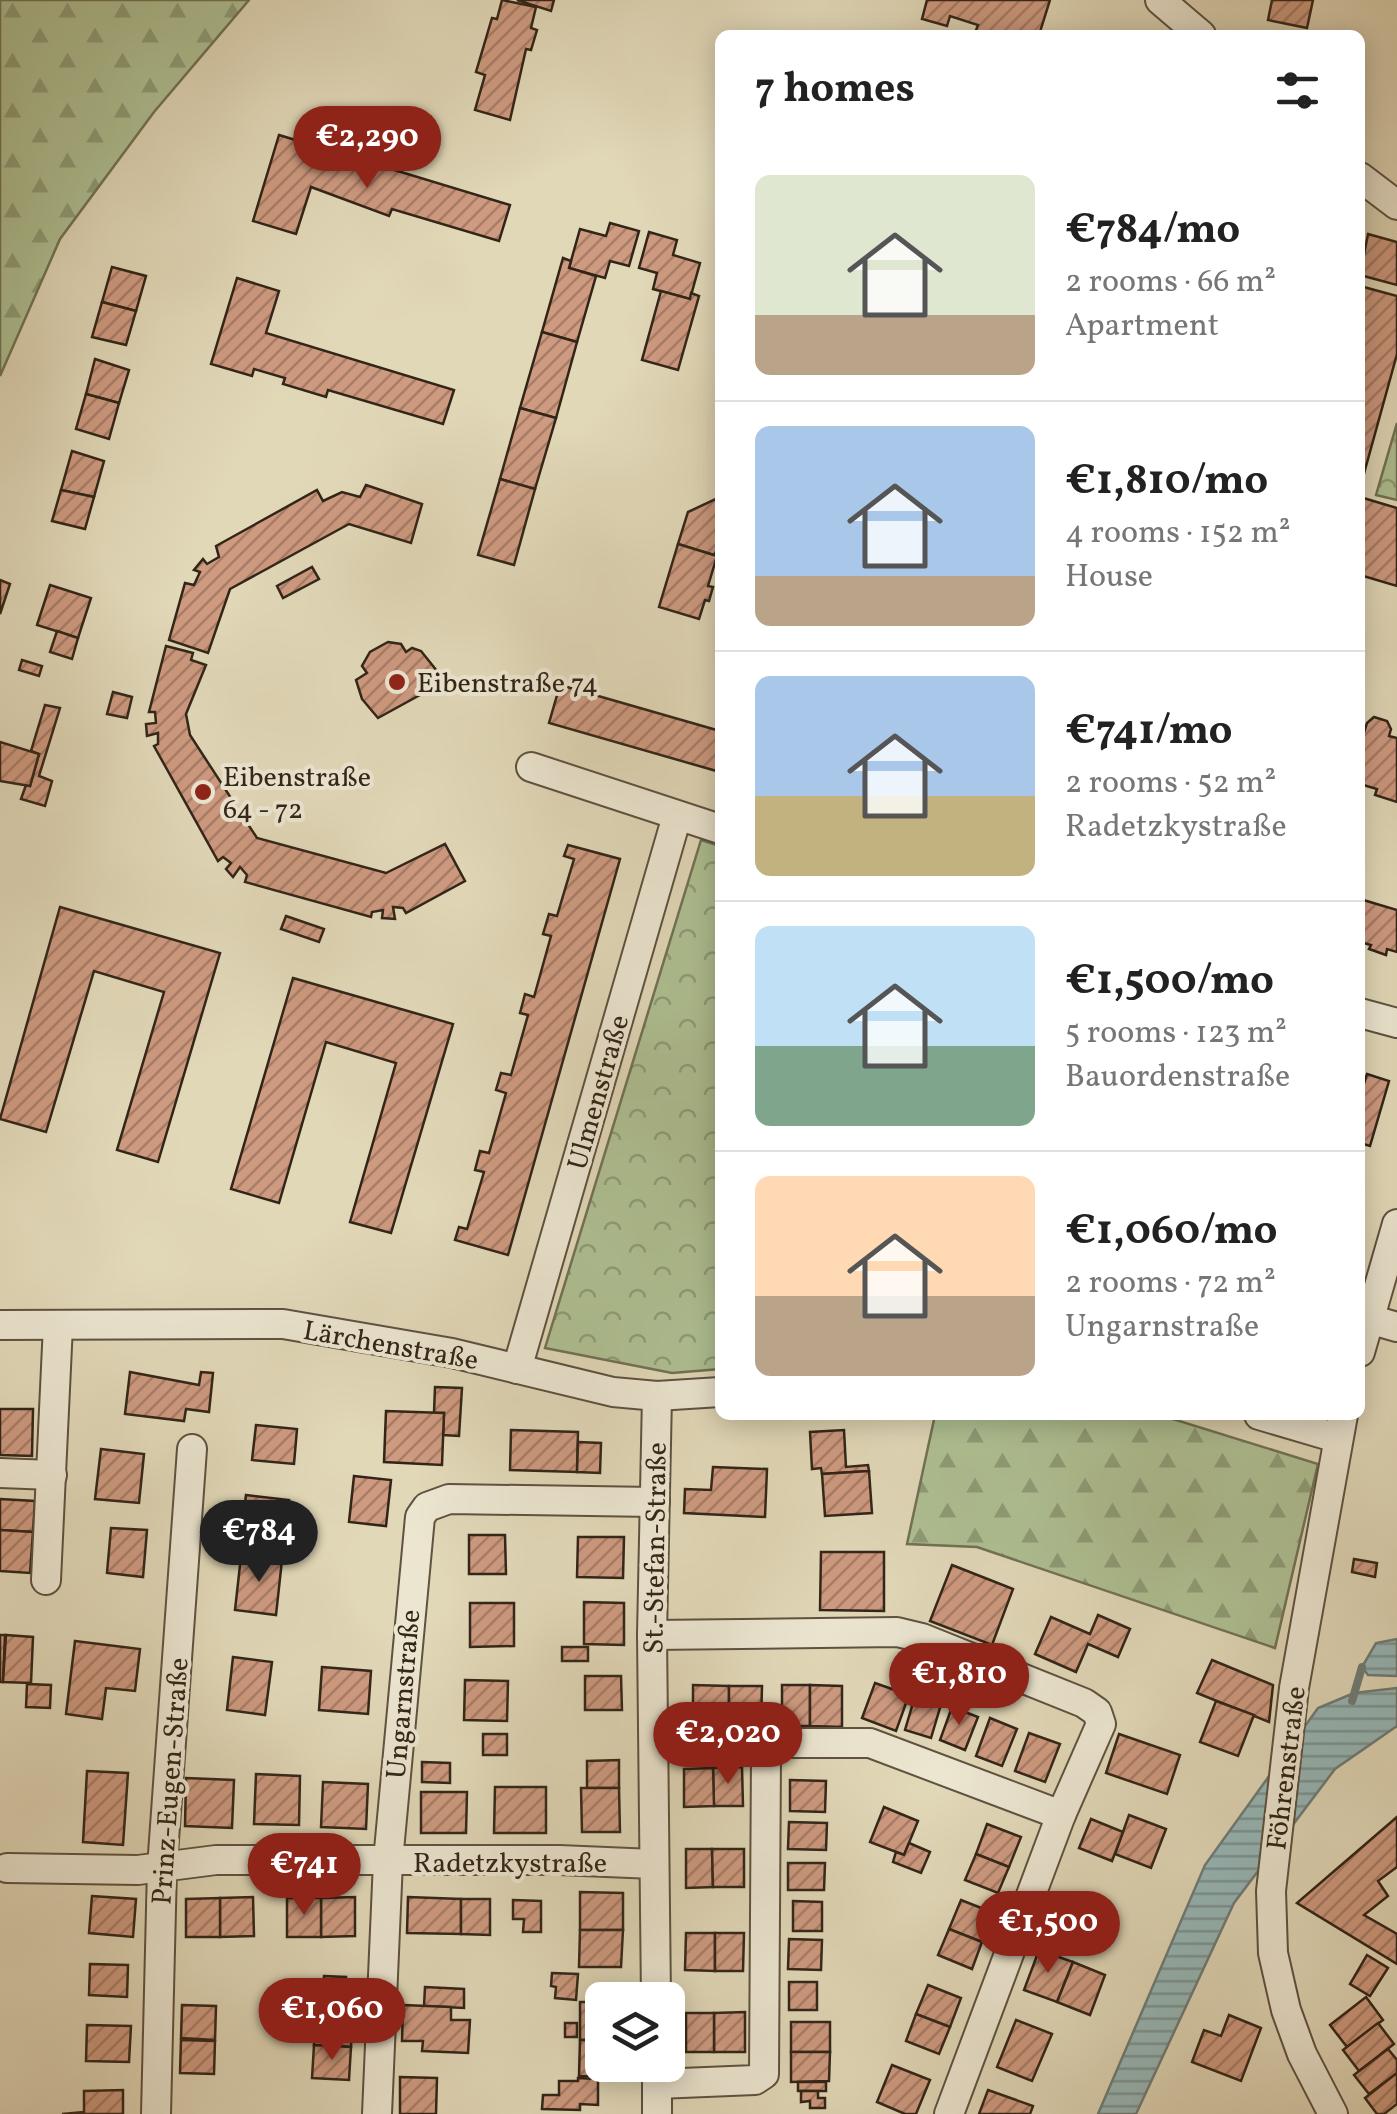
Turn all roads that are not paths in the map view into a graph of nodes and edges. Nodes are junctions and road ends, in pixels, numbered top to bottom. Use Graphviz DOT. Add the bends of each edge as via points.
graph roads {
  1 [pos="1164,1"];
  2 [pos="1196,30"];
  3 [pos="1365,190"];
  4 [pos="1397,205"];
  5 [pos="531,767"];
  6 [pos="677,816"];
  7 [pos="715,827"];
  8 [pos="1365,1014"];
  9 [pos="1397,1023"];
  10 [pos="1397,1224"];
  11 [pos="1369,1319"];
  12 [pos="0,1325"];
  13 [pos="58,1325"];
  14 [pos="1397,1327"];
  15 [pos="1365,1334"];
  16 [pos="517,1369"];
  17 [pos="715,1392"];
  18 [pos="657,1396"];
  19 [pos="1296,1420"];
  20 [pos="1340,1426"];
  21 [pos="192,1449"];
  22 [pos="0,1473"];
  23 [pos="52,1475"];
  24 [pos="655,1502"];
  25 [pos="46,1580"];
  26 [pos="652,1635"];
  27 [pos="1062,1815"];
  28 [pos="388,1862"];
  29 [pos="654,1864"];
  30 [pos="7,1868"];
  31 [pos="162,1868"];
  32 [pos="656,1982"];
  33 [pos="685,2076"];
  34 [pos="657,2082"];
  35 [pos="156,2114"];
  36 [pos="377,2114"];
  37 [pos="658,2114"];
  38 [pos="949,2114"];
  39 [pos="1333,2114"];
  1 -- 2 [label="street"];
  3 -- 4 [label="street"];
  5 -- 6 [label="street"];
  6 -- 7 [label="street"];
  6 -- 16 [label="street, Ulmenstraße"];
  8 -- 9 [label="street"];
  10 -- 11 [label="street"];
  11 -- 14 [label="street"];
  11 -- 15 [label="street"];
  12 -- 13 [label="street, Lärchenstraße"];
  13 -- 16 [label="street, Lärchenstraße" via="283,1324"];
  13 -- 23 [label="street"];
  16 -- 18 [label="street, Lärchenstraße"];
  17 -- 18 [label="street, Lärchenstraße"];
  18 -- 24 [label="street, St.-Stefan-Straße"];
  19 -- 20 [label="street"];
  20 -- 39 [label="street, Föhrenstraße" via="1294,1688 1271,1890 1273,1953 1286,2010"];
  21 -- 31 [label="street, Prinz-Eugen-Straße"];
  22 -- 23 [label="street"];
  23 -- 25 [label="street"];
  24 -- 26 [label="street, St.-Stefan-Straße"];
  24 -- 28 [label="street, Ungarnstraße" via="449,1499 428,1506 417,1529"];
  26 -- 27 [label="street" via="897,1632 1084,1703 1100,1724"];
  26 -- 29 [label="street, St.-Stefan-Straße"];
  27 -- 33 [label="street" via="870,1744 773,1748 766,1754 764,2074 755,2080"];
  27 -- 38 [label="street"];
  28 -- 29 [label="street, Radetzkystraße"];
  28 -- 31 [label="street, Radetzkystraße" via="216,1860"];
  28 -- 36 [label="street, Ungarnstraße"];
  29 -- 32 [label="street, St.-Stefan-Straße"];
  30 -- 31 [label="street, Radetzkystraße"];
  31 -- 35 [label="street, Prinz-Eugen-Straße"];
  34 -- 37 [label="street"];
}
